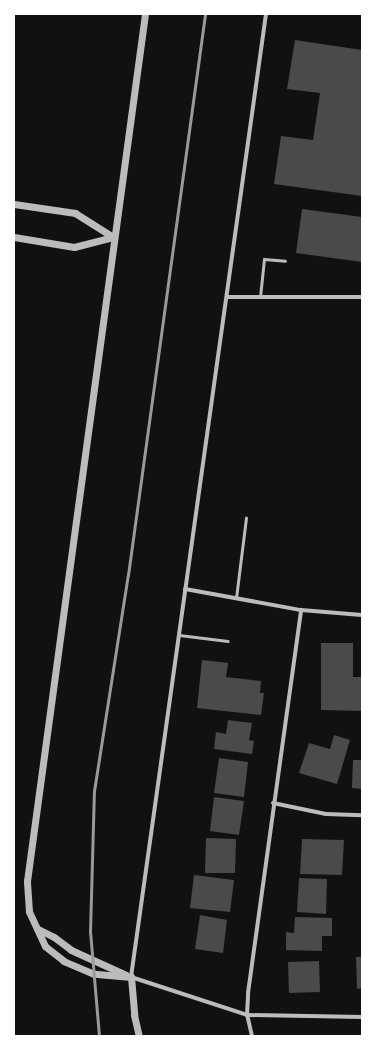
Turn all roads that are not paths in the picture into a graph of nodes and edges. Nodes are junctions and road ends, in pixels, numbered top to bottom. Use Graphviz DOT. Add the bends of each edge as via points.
graph roads {
  1 [pos="145,14"];
  2 [pos="266,14"];
  3 [pos="14,204"];
  4 [pos="14,237"];
  5 [pos="113,237"];
  6 [pos="285,261"];
  7 [pos="227,297"];
  8 [pos="260,297"];
  9 [pos="362,297"];
  10 [pos="246,518"];
  11 [pos="185,589"];
  12 [pos="236,598"];
  13 [pos="301,610"];
  14 [pos="362,615"];
  15 [pos="179,635"];
  16 [pos="228,641"];
  17 [pos="273,802"];
  18 [pos="362,815"];
  19 [pos="38,929"];
  20 [pos="131,978"];
  21 [pos="247,1015"];
  22 [pos="362,1017"];
  23 [pos="139,1036"];
  24 [pos="252,1036"];
  1 -- 5 [label="street"];
  2 -- 7 [label="street"];
  3 -- 5 [label="street" via="75,213"];
  4 -- 5 [label="street" via="74,247"];
  5 -- 19 [label="street" via="27,881 29,911"];
  6 -- 8 [label="lane" via="264,259"];
  7 -- 8 [label="street"];
  7 -- 11 [label="street"];
  8 -- 9 [label="street"];
  10 -- 12 [label="lane"];
  11 -- 12 [label="street"];
  11 -- 15 [label="street"];
  12 -- 13 [label="street"];
  13 -- 14 [label="street"];
  13 -- 17 [label="street"];
  15 -- 16 [label="lane"];
  15 -- 20 [label="street"];
  17 -- 18 [label="street" via="326,814"];
  17 -- 21 [label="street"];
  19 -- 20 [label="street" via="71,950"];
  19 -- 20 [label="street" via="45,946 64,961 94,974"];
  20 -- 21 [label="street"];
  20 -- 23 [label="street" via="134,1015"];
  21 -- 22 [label="street"];
  21 -- 24 [label="street"];
}
